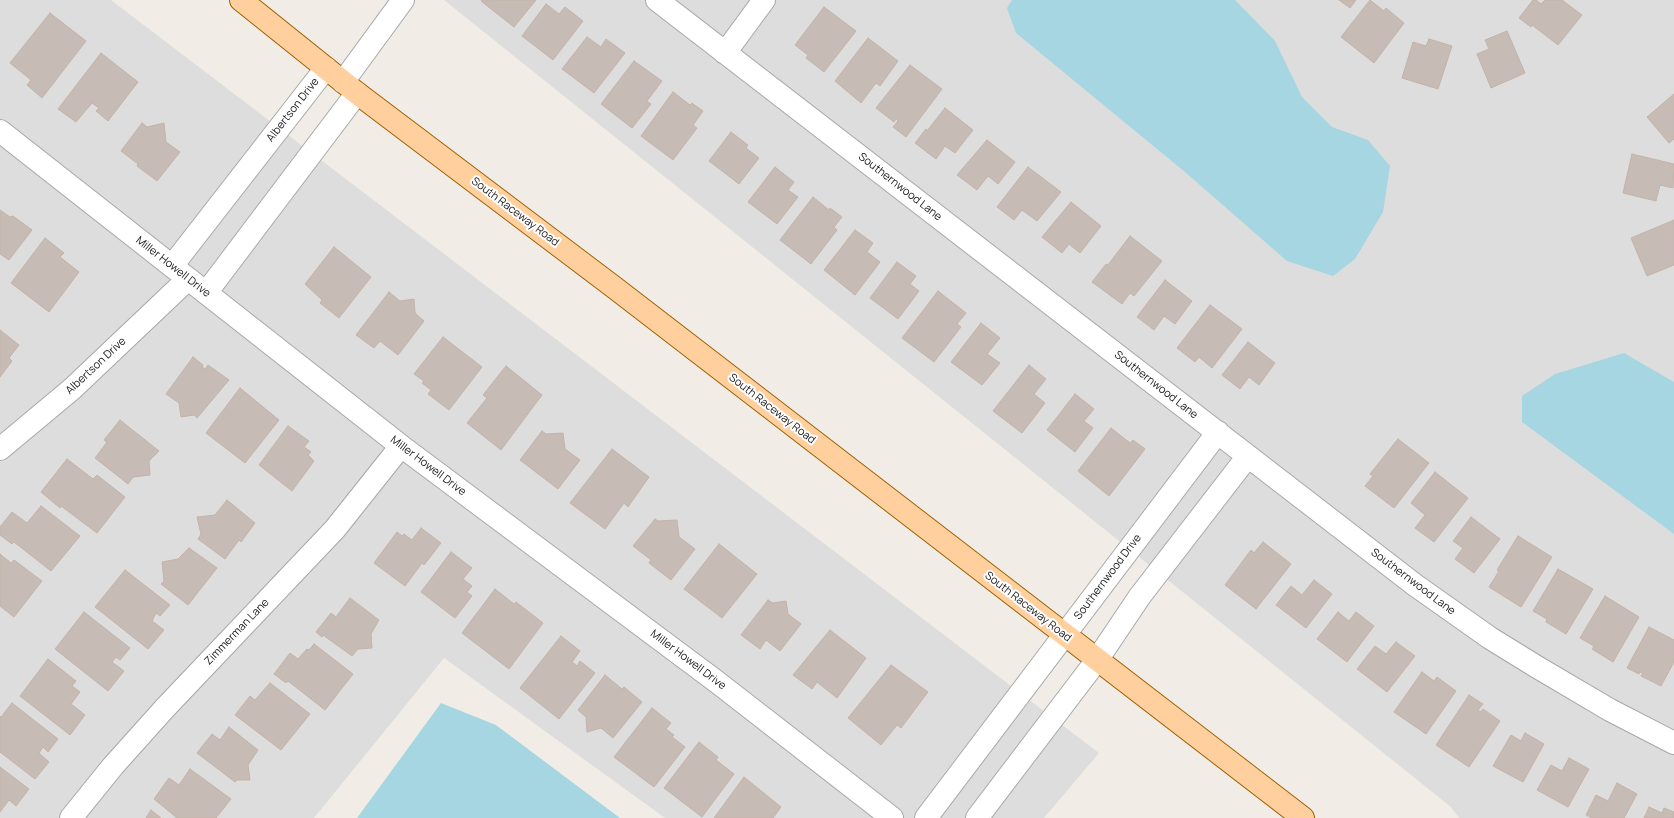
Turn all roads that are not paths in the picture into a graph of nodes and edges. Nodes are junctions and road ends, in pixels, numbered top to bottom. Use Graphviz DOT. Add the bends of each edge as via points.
graph roads {
  1 [pos="241,0"];
  2 [pos="403,0"];
  3 [pos="657,0"];
  4 [pos="764,0"];
  5 [pos="726,53"];
  6 [pos="326,68"];
  7 [pos="350,88"];
  8 [pos="0,131"];
  9 [pos="180,273"];
  10 [pos="206,293"];
  11 [pos="1218,432"];
  12 [pos="401,446"];
  13 [pos="0,449"];
  14 [pos="1248,456"];
  15 [pos="1064,634"];
  16 [pos="1097,660"];
  17 [pos="1674,742"];
  18 [pos="71,818"];
  19 [pos="892,818"];
  20 [pos="926,818"];
  21 [pos="977,818"];
  22 [pos="1303,818"];
  1 -- 6 [label="main road, South Raceway Road"];
  2 -- 7 [label="street"];
  3 -- 5 [label="street, Southernwood Lane"];
  4 -- 5 [label="street"];
  5 -- 11 [label="street, Southernwood Lane"];
  6 -- 7 [label="main road, South Raceway Road"];
  6 -- 9 [label="street, Albertson Drive"];
  7 -- 10 [label="street"];
  7 -- 15 [label="main road, South Raceway Road" via="615,288"];
  8 -- 9 [label="street, Miller Howell Drive"];
  9 -- 10 [label="street, Miller Howell Drive"];
  9 -- 13 [label="street, Albertson Drive" via="72,389"];
  10 -- 12 [label="street, Miller Howell Drive"];
  11 -- 14 [label="street, Southernwood Lane"];
  11 -- 15 [label="street, Southernwood Drive"];
  12 -- 18 [label="street, Zimmerman Lane" via="335,529 164,708"];
  12 -- 19 [label="street, Miller Howell Drive" via="718,682"];
  14 -- 16 [label="street" via="1140,596"];
  14 -- 17 [label="street, Southernwood Lane" via="1415,585 1490,638 1586,697"];
  15 -- 16 [label="main road, South Raceway Road"];
  15 -- 20 [label="street, Southernwood Drive"];
  16 -- 21 [label="street"];
  16 -- 22 [label="main road, South Raceway Road"];
}
